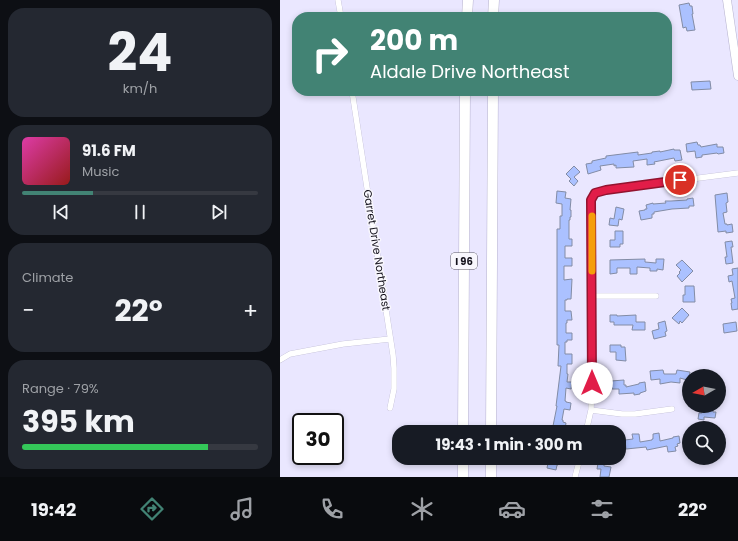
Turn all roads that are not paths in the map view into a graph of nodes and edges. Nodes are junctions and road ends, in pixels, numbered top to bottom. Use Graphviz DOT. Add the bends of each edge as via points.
graph roads {
  1 [pos="338,0"];
  2 [pos="468,0"];
  3 [pos="494,0"];
  4 [pos="727,0"];
  5 [pos="340,12"];
  6 [pos="467,12"];
  7 [pos="493,12"];
  8 [pos="738,76"];
  9 [pos="353,96"];
  10 [pos="465,96"];
  11 [pos="493,96"];
  12 [pos="738,173"];
  13 [pos="592,296"];
  14 [pos="656,296"];
  15 [pos="390,339"];
  16 [pos="280,360"];
  17 [pos="390,408"];
  18 [pos="672,409"];
  19 [pos="591,410"];
  20 [pos="463,425"];
  21 [pos="491,425"];
  22 [pos="588,425"];
  23 [pos="463,465"];
  24 [pos="491,465"];
  25 [pos="578,465"];
  26 [pos="463,477"];
  27 [pos="491,477"];
  28 [pos="575,477"];
  1 -- 5 [label="street"];
  2 -- 6 [label="highway"];
  3 -- 7 [label="highway"];
  4 -- 8 [label="main road"];
  9 -- 15 [label="street, Garret Drive Northeast"];
  10 -- 20 [label="highway, I 96"];
  11 -- 21 [label="highway, I 96"];
  12 -- 13 [label="street" via="595,193 591,200"];
  13 -- 14 [label="street"];
  13 -- 19 [label="street"];
  15 -- 16 [label="street" via="343,344 290,354"];
  15 -- 17 [label="street, Garret Drive Northeast" via="395,379"];
  18 -- 19 [label="street" via="635,414"];
  19 -- 22 [label="street"];
  23 -- 26 [label="highway"];
  24 -- 27 [label="highway"];
  25 -- 28 [label="street"];
}
